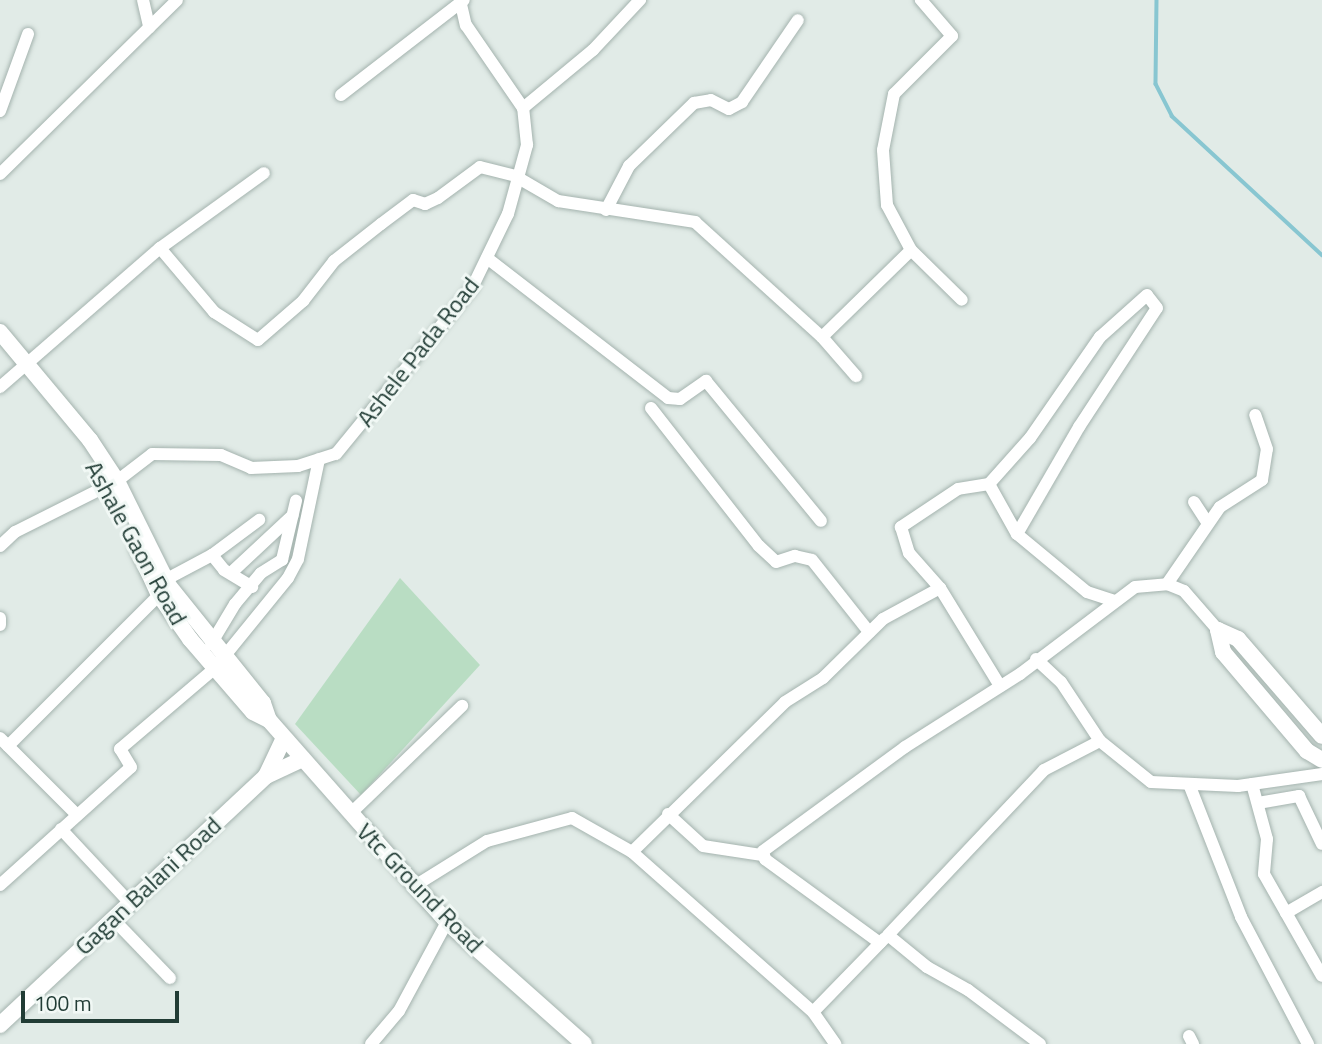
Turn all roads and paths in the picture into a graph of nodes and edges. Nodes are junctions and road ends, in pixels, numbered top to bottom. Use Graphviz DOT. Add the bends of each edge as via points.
graph roads {
  1 [pos="143,0"];
  2 [pos="177,0"];
  3 [pos="640,0"];
  4 [pos="921,0"];
  5 [pos="461,1"];
  6 [pos="798,20"];
  7 [pos="149,26"];
  8 [pos="28,34"];
  9 [pos="341,94"];
  10 [pos="523,108"];
  11 [pos="0,111"];
  12 [pos="264,173"];
  13 [pos="0,174"];
  14 [pos="515,176"];
  15 [pos="606,210"];
  16 [pos="160,248"];
  17 [pos="911,250"];
  18 [pos="487,258"];
  19 [pos="962,300"];
  20 [pos="0,332"];
  21 [pos="822,337"];
  22 [pos="0,348"];
  23 [pos="23,364"];
  24 [pos="856,376"];
  25 [pos="0,387"];
  26 [pos="650,408"];
  27 [pos="1255,415"];
  28 [pos="319,459"];
  29 [pos="112,483"];
  30 [pos="989,484"];
  31 [pos="296,501"];
  32 [pos="1194,502"];
  33 [pos="293,515"];
  34 [pos="259,520"];
  35 [pos="821,522"];
  36 [pos="1207,522"];
  37 [pos="1017,534"];
  38 [pos="0,546"];
  39 [pos="212,555"];
  40 [pos="232,572"];
  41 [pos="1167,584"];
  42 [pos="162,587"];
  43 [pos="252,587"];
  44 [pos="940,588"];
  45 [pos="1115,601"];
  46 [pos="0,618"];
  47 [pos="0,625"];
  48 [pos="1218,630"];
  49 [pos="869,632"];
  50 [pos="211,644"];
  51 [pos="1036,659"];
  52 [pos="219,664"];
  53 [pos="1000,686"];
  54 [pos="462,705"];
  55 [pos="269,720"];
  56 [pos="1322,736"];
  57 [pos="284,738"];
  58 [pos="1100,741"];
  59 [pos="4,742"];
  60 [pos="302,760"];
  61 [pos="1322,760"];
  62 [pos="1322,774"];
  63 [pos="266,776"];
  64 [pos="1189,784"];
  65 [pos="1252,784"];
  66 [pos="1258,803"];
  67 [pos="349,814"];
  68 [pos="668,814"];
  69 [pos="77,815"];
  70 [pos="61,829"];
  71 [pos="1322,844"];
  72 [pos="632,852"];
  73 [pos="762,855"];
  74 [pos="0,885"];
  75 [pos="413,887"];
  76 [pos="1322,891"];
  77 [pos="130,903"];
  78 [pos="1286,913"];
  79 [pos="113,919"];
  80 [pos="447,922"];
  81 [pos="884,939"];
  82 [pos="1322,976"];
  83 [pos="170,978"];
  84 [pos="813,1012"];
  85 [pos="0,1025"];
  86 [pos="371,1044"];
  87 [pos="584,1044"];
  88 [pos="835,1044"];
  89 [pos="1040,1044"];
  90 [pos="1308,1044"];
  1 -- 7 [label="street"];
  2 -- 7 [label="street"];
  3 -- 10 [label="street" via="593,50"];
  4 -- 17 [label="street" via="952,36 894,94 883,150 887,205"];
  5 -- 9 [label="street"];
  5 -- 10 [label="street" via="480,49"];
  6 -- 15 [label="street" via="742,102 729,109 711,100 694,103 629,166"];
  7 -- 13 [label="street"];
  8 -- 11 [label="street"];
  10 -- 14 [label="street, Ashele Pada Road" via="527,145"];
  12 -- 16 [label="street"];
  14 -- 15 [label="street" via="558,201"];
  14 -- 16 [label="street" via="481,167 438,198 425,204 413,200 334,261 303,301 258,341 214,312"];
  14 -- 18 [label="street, Ashele Pada Road" via="508,214"];
  15 -- 21 [label="street" via="695,222"];
  16 -- 23 [label="street"];
  17 -- 19 [label="street"];
  17 -- 21 [label="street"];
  18 -- 28 [label="street, Ashele Pada Road" via="472,288 369,418 336,454"];
  18 -- 35 [label="street" via="668,398 680,398 706,381"];
  20 -- 23 [label="street, Ashale Gaon Road"];
  21 -- 24 [label="street"];
  22 -- 23 [label="street, Ashale Gaon Road"];
  23 -- 25 [label="street"];
  23 -- 29 [label="street, Ashale Gaon Road" via="90,440"];
  26 -- 49 [label="street" via="759,546 776,562 795,556 812,560"];
  27 -- 36 [label="street" via="1267,449 1262,480 1220,507"];
  28 -- 29 [label="street, Ashele Pada Road" via="298,466 250,468 221,455 152,454"];
  28 -- 52 [label="street" via="298,559"];
  29 -- 38 [label="street, Ashele Pada Road" via="15,532"];
  29 -- 42 [label="street, Ashale Gaon Road"];
  30 -- 37 [label="street"];
  30 -- 37 [label="street" via="1030,439 1100,337 1147,295 1157,308 1079,427"];
  30 -- 44 [label="street" via="958,489 901,527 909,553"];
  31 -- 33 [label="street"];
  32 -- 36 [label="street"];
  33 -- 40 [label="street"];
  33 -- 43 [label="street" via="282,560 269,565"];
  34 -- 39 [label="street"];
  36 -- 41 [label="street"];
  37 -- 45 [label="street" via="1087,592"];
  39 -- 40 [label="street"];
  39 -- 42 [label="street"];
  40 -- 43 [label="street"];
  41 -- 45 [label="street" via="1135,587"];
  41 -- 48 [label="street" via="1184,591"];
  42 -- 50 [label="street, Ashale Gaon Road"];
  42 -- 52 [label="street, Ashale Gaon Road"];
  42 -- 59 [label="street"];
  43 -- 50 [label="street" via="235,604"];
  44 -- 49 [label="street" via="883,619"];
  44 -- 53 [label="street"];
  45 -- 51 [label="street"];
  46 -- 47 [label="street"];
  48 -- 56 [label="street" via="1238,639"];
  48 -- 61 [label="street" via="1223,652 1307,751"];
  49 -- 68 [label="street" via="823,678 748,733"];
  50 -- 52 [label="street, Ashale Gaon Road"];
  51 -- 53 [label="street"];
  51 -- 58 [label="street" via="1060,682"];
  52 -- 55 [label="street, Ashale Gaon Road" via="263,703"];
  52 -- 69 [label="street" via="120,750 131,767"];
  53 -- 73 [label="street" via="905,747"];
  54 -- 67 [label="street"];
  55 -- 57 [label="street, Vtc Ground Road"];
  57 -- 60 [label="street, Vtc Ground Road"];
  57 -- 63 [label="street, Gagan Balani Road"];
  58 -- 64 [label="street" via="1151,782"];
  58 -- 81 [label="street" via="1044,770"];
  59 -- 69 [label="street"];
  60 -- 63 [label="street, Gagan Balani Road"];
  60 -- 67 [label="street, Vtc Ground Road"];
  62 -- 65 [label="street"];
  63 -- 77 [label="street, Gagan Balani Road"];
  64 -- 65 [label="street"];
  64 -- 90 [label="street" via="1241,917"];
  65 -- 66 [label="street"];
  66 -- 71 [label="street" via="1299,796"];
  66 -- 78 [label="street" via="1267,839 1264,874"];
  67 -- 75 [label="street, Vtc Ground Road"];
  68 -- 72 [label="street"];
  68 -- 73 [label="street" via="703,846"];
  69 -- 70 [label="street"];
  70 -- 74 [label="street"];
  70 -- 77 [label="street"];
  72 -- 75 [label="street" via="572,818 487,841"];
  72 -- 84 [label="street"];
  73 -- 81 [label="street"];
  75 -- 80 [label="street, Vtc Ground Road"];
  76 -- 78 [label="street"];
  77 -- 79 [label="street, Gagan Balani Road"];
  78 -- 82 [label="street"];
  79 -- 83 [label="street"];
  79 -- 85 [label="street, Gagan Balani Road"];
  80 -- 86 [label="street" via="399,1011"];
  80 -- 87 [label="street, Vtc Ground Road"];
  81 -- 84 [label="street"];
  81 -- 89 [label="street"];
  84 -- 88 [label="street"];
}
